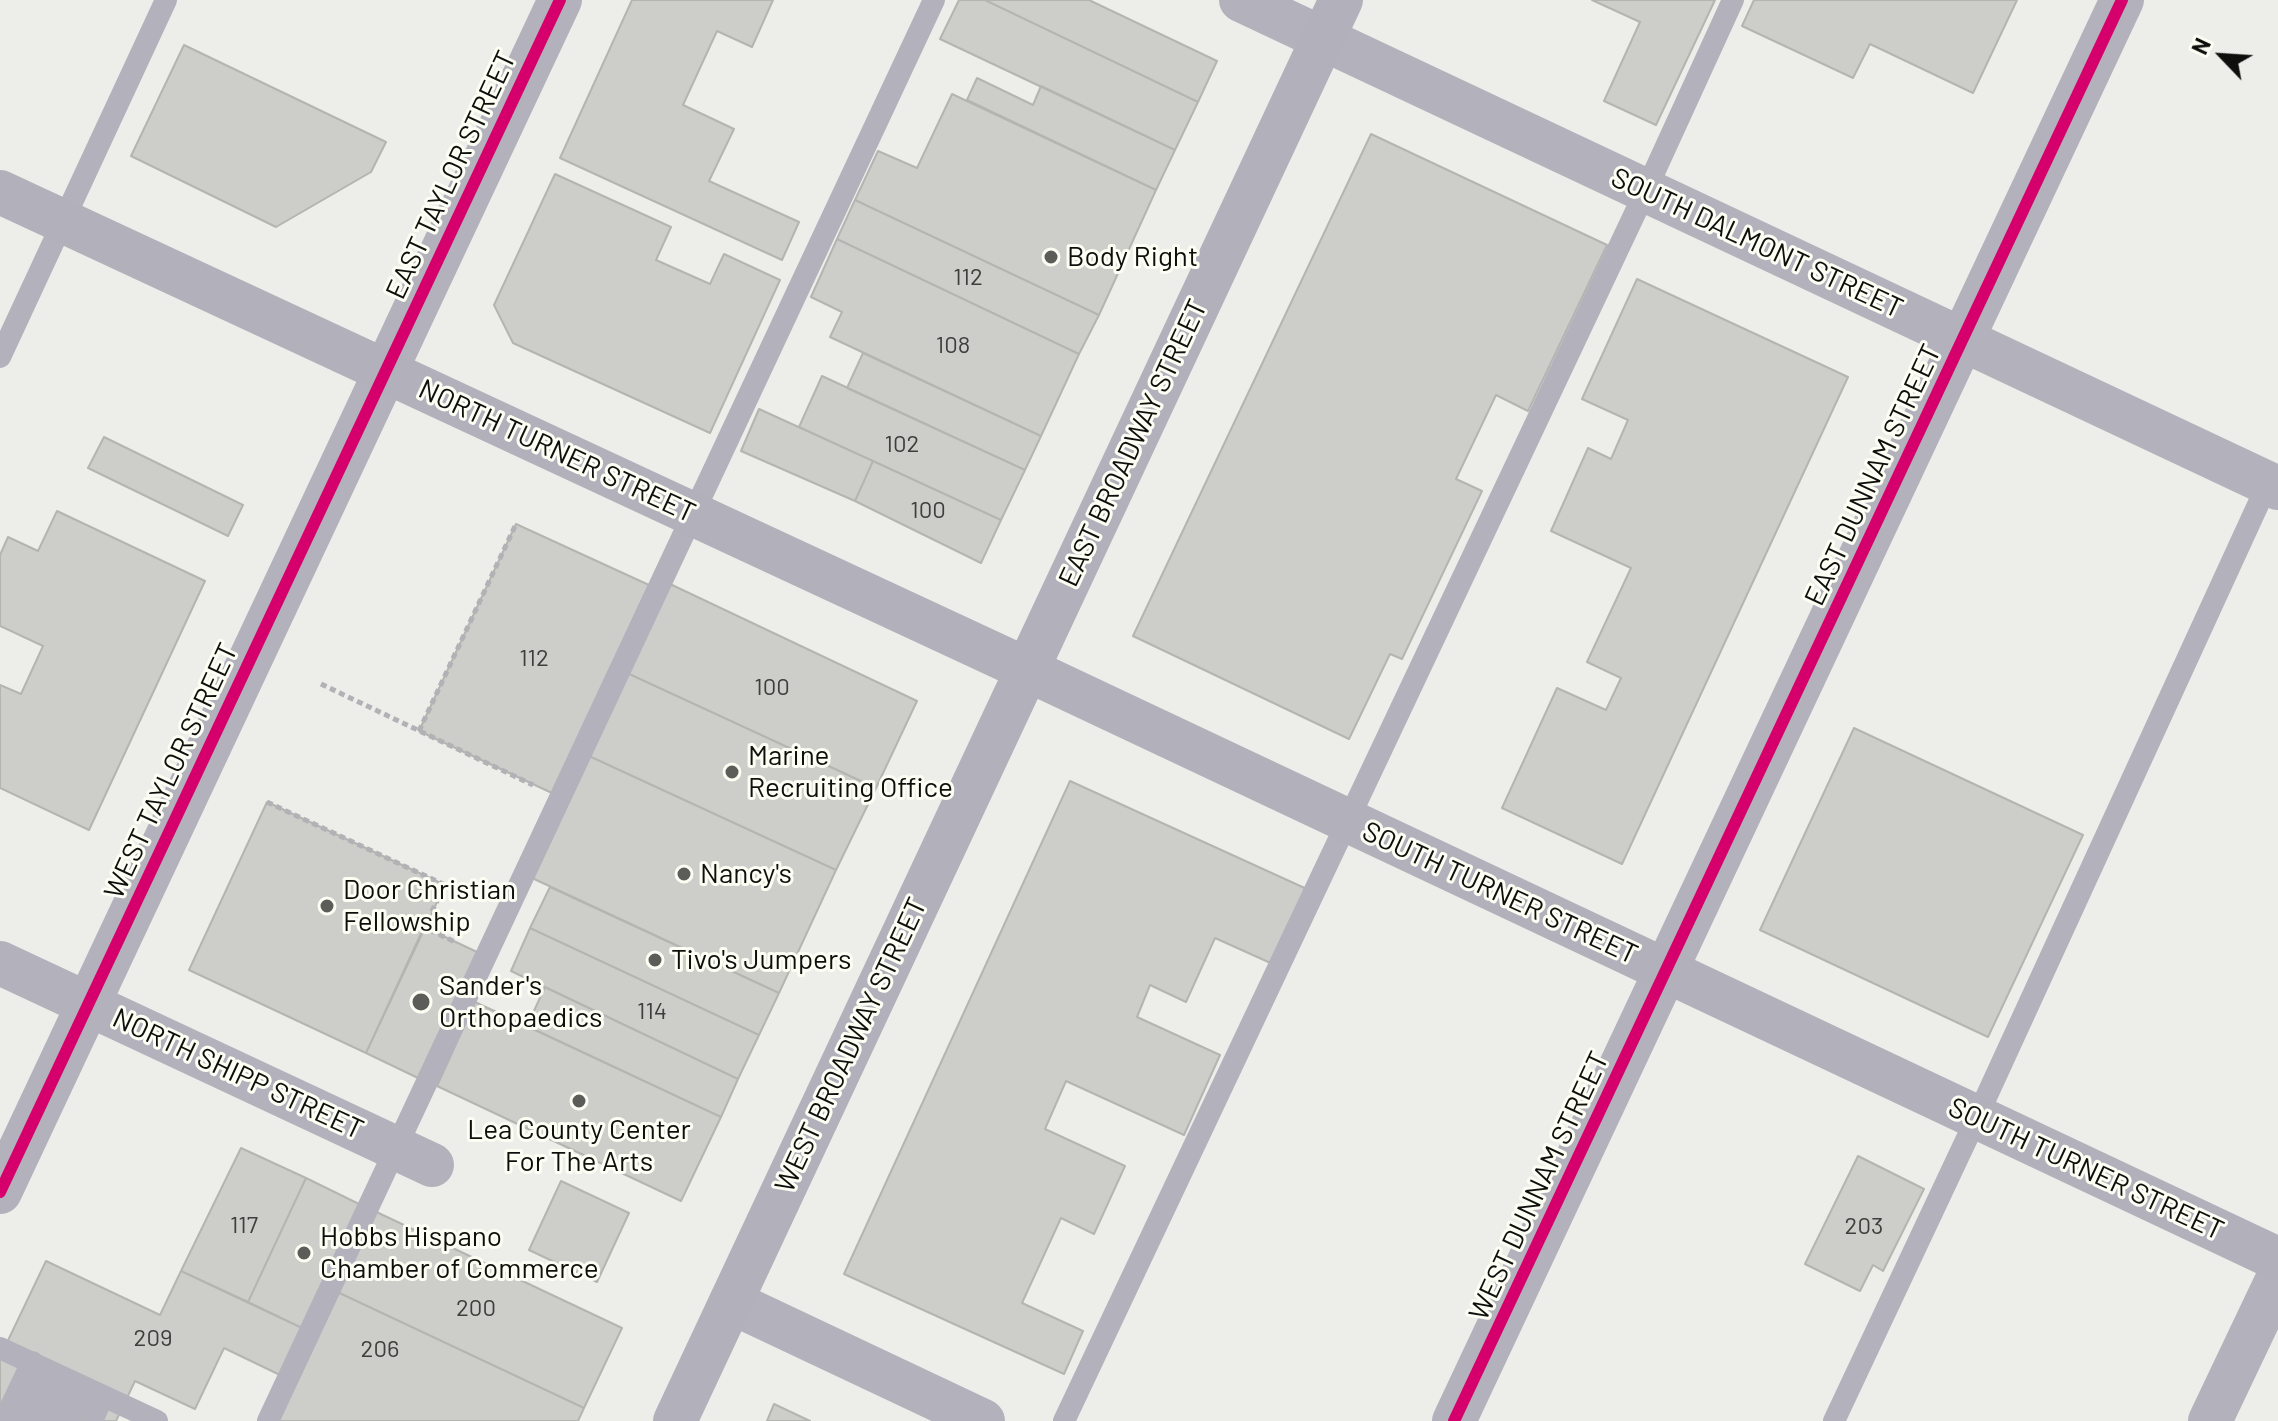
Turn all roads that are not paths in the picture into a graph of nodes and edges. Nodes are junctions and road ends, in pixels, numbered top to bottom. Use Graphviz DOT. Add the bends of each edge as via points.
graph roads {
  1 [pos="166,0"];
  2 [pos="560,0"];
  3 [pos="934,0"];
  4 [pos="1241,0"];
  5 [pos="1733,0"];
  6 [pos="2122,0"];
  7 [pos="1332,19"];
  8 [pos="1646,190"];
  9 [pos="0,192"];
  10 [pos="64,222"];
  11 [pos="1963,340"];
  12 [pos="0,357"];
  13 [pos="386,371"];
  14 [pos="2273,486"];
  15 [pos="691,514"];
  16 [pos="1026,669"];
  17 [pos="1348,821"];
  18 [pos="0,963"];
  19 [pos="1667,971"];
  20 [pos="88,1004"];
  21 [pos="1977,1117"];
  22 [pos="415,1157"];
  23 [pos="0,1192"];
  24 [pos="2278,1259"];
  25 [pos="2278,1278"];
  26 [pos="731,1302"];
  27 [pos="0,1348"];
  28 [pos="80,1388"];
  29 [pos="4,1421"];
  30 [pos="24,1421"];
  31 [pos="46,1421"];
  32 [pos="68,1421"];
  33 [pos="92,1421"];
  34 [pos="157,1421"];
  35 [pos="268,1421"];
  36 [pos="675,1421"];
  37 [pos="983,1421"];
  38 [pos="1064,1421"];
  39 [pos="1454,1421"];
  40 [pos="1834,1421"];
  41 [pos="2210,1421"];
  1 -- 10 [label="lane"];
  2 -- 13 [label="street, EAST TAYLOR STREET"];
  3 -- 15 [label="lane"];
  4 -- 7 [label="street, SOUTH DALMONT STREET"];
  5 -- 8 [label="lane"];
  6 -- 11 [label="street, EAST DUNNAM STREET"];
  7 -- 8 [label="street, SOUTH DALMONT STREET"];
  7 -- 16 [label="main road, EAST BROADWAY STREET"];
  8 -- 11 [label="street, SOUTH DALMONT STREET"];
  8 -- 17 [label="lane"];
  9 -- 10 [label="main road, NORTH TURNER STREET"];
  10 -- 12 [label="lane"];
  10 -- 13 [label="main road, NORTH TURNER STREET"];
  11 -- 14 [label="street, SOUTH DALMONT STREET"];
  11 -- 19 [label="street, EAST DUNNAM STREET"];
  13 -- 15 [label="main road, NORTH TURNER STREET"];
  13 -- 20 [label="street, WEST TAYLOR STREET"];
  14 -- 21 [label="lane"];
  15 -- 16 [label="main road, NORTH TURNER STREET"];
  15 -- 22 [label="lane"];
  16 -- 17 [label="main road, SOUTH TURNER STREET"];
  16 -- 26 [label="main road, WEST BROADWAY STREET"];
  17 -- 19 [label="main road, SOUTH TURNER STREET"];
  17 -- 38 [label="lane"];
  18 -- 20 [label="street, NORTH SHIPP STREET"];
  19 -- 21 [label="main road, SOUTH TURNER STREET"];
  19 -- 39 [label="street, WEST DUNNAM STREET"];
  20 -- 22 [label="street, NORTH SHIPP STREET"];
  20 -- 23 [label="street, WEST TAYLOR STREET"];
  21 -- 24 [label="main road, SOUTH TURNER STREET"];
  21 -- 40 [label="lane"];
  22 -- 35 [label="lane"];
  25 -- 41 [label="street"];
  26 -- 36 [label="main road, WEST BROADWAY STREET"];
  26 -- 37 [label="street"];
  27 -- 28 [label="lane"];
  28 -- 29 [label="lane"];
  28 -- 30 [label="lane"];
  28 -- 31 [label="lane"];
  28 -- 32 [label="lane"];
  28 -- 33 [label="lane"];
  28 -- 34 [label="lane"];
}
